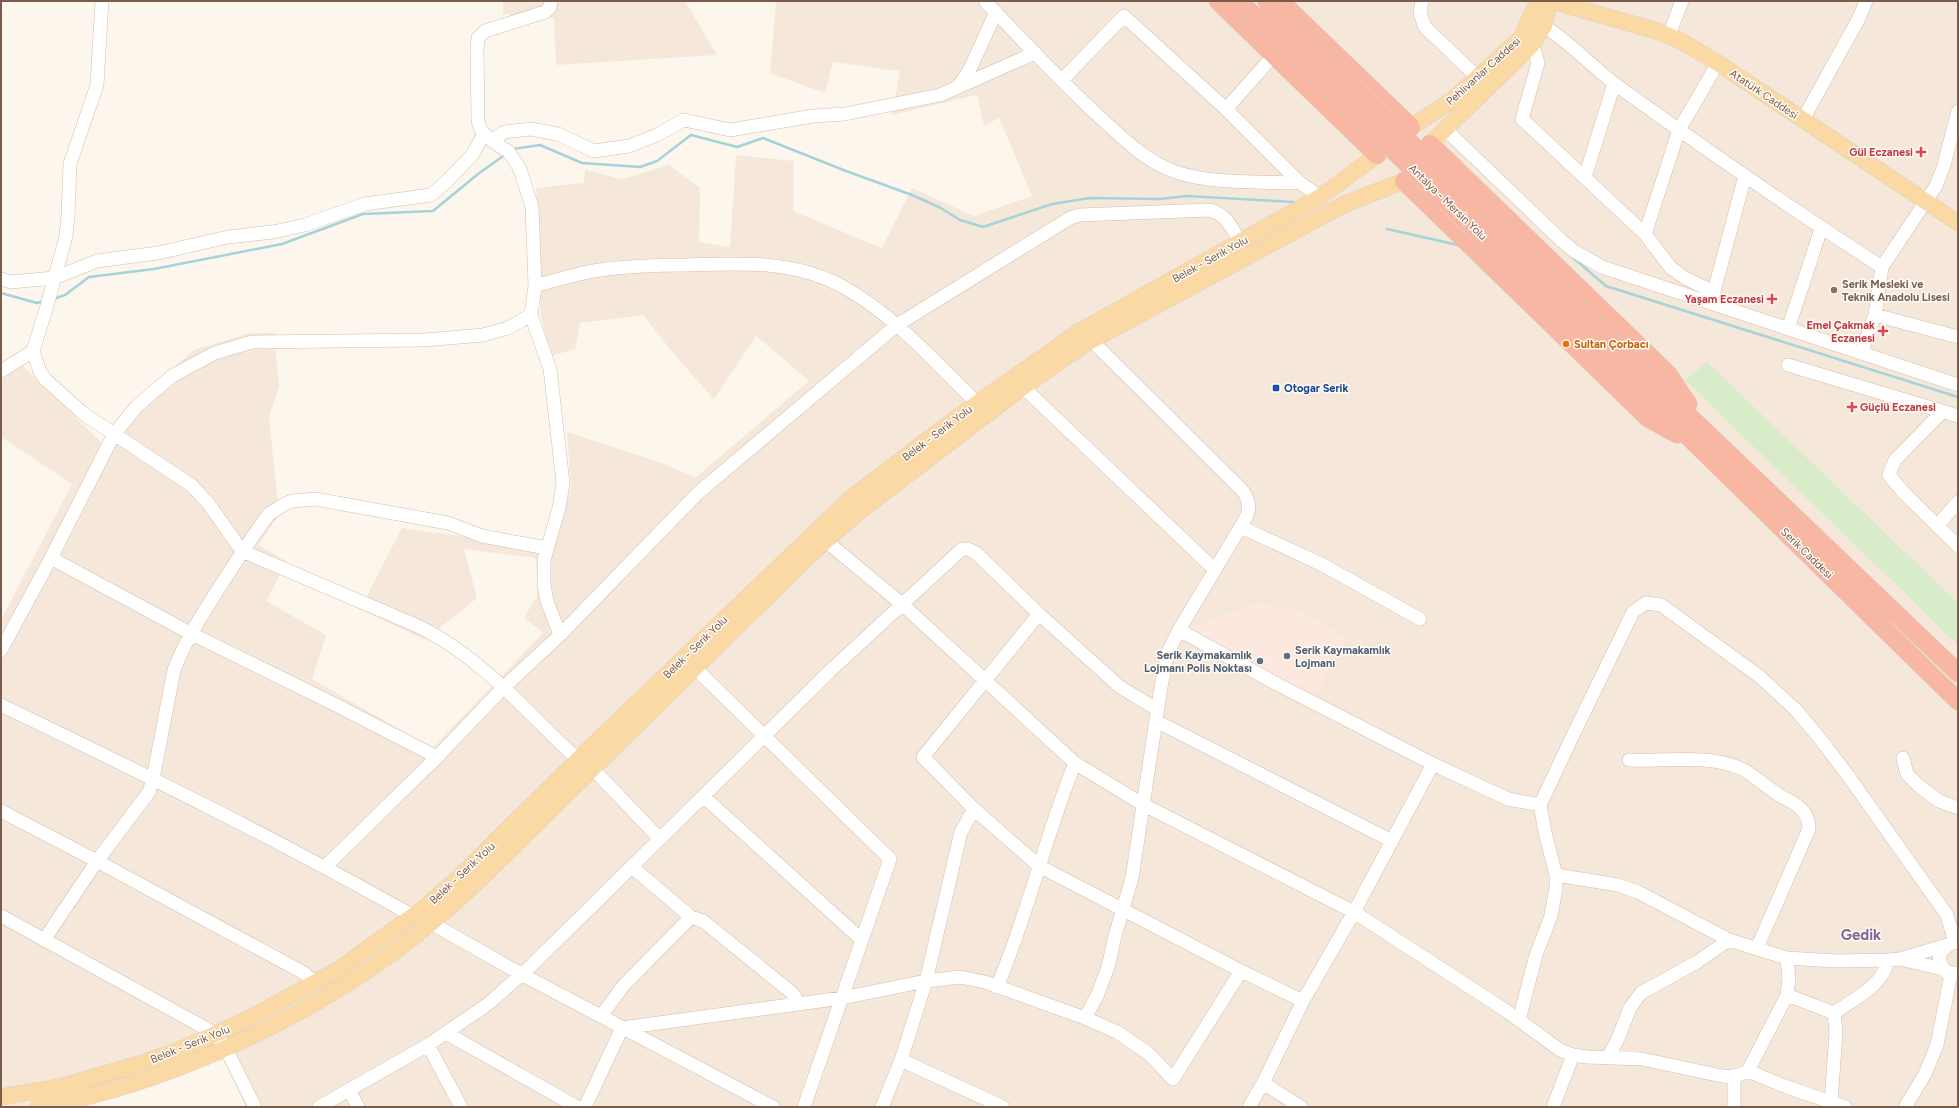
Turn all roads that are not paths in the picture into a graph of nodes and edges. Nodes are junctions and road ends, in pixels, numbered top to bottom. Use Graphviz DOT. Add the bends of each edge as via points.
graph roads {
  1 [pos="102,1"];
  2 [pos="551,1"];
  3 [pos="985,1"];
  4 [pos="1218,1"];
  5 [pos="1239,1"];
  6 [pos="1266,1"];
  7 [pos="1280,1"];
  8 [pos="1422,1"];
  9 [pos="1538,1"];
  10 [pos="1551,1"];
  11 [pos="1682,1"];
  12 [pos="1866,1"];
  13 [pos="996,12"];
  14 [pos="1544,26"];
  15 [pos="1669,36"];
  16 [pos="1526,42"];
  17 [pos="1035,53"];
  18 [pos="1273,56"];
  19 [pos="1718,64"];
  20 [pos="1478,78"];
  21 [pos="1062,80"];
  22 [pos="1614,84"];
  23 [pos="958,87"];
  24 [pos="1226,109"];
  25 [pos="1958,111"];
  26 [pos="1802,121"];
  27 [pos="1411,127"];
  28 [pos="1446,130"];
  29 [pos="1679,130"];
  30 [pos="1955,135"];
  31 [pos="488,137"];
  32 [pos="1430,144"];
  33 [pos="1377,155"];
  34 [pos="1745,176"];
  35 [pos="1584,177"];
  36 [pos="1404,181"];
  37 [pos="1299,182"];
  38 [pos="1320,197"];
  39 [pos="1926,202"];
  40 [pos="1958,223"];
  41 [pos="1821,228"];
  42 [pos="1645,234"];
  43 [pos="1240,242"];
  44 [pos="1882,267"];
  45 [pos="54,278"];
  46 [pos="1,279"];
  47 [pos="535,286"];
  48 [pos="1713,298"];
  49 [pos="531,315"];
  50 [pos="1875,315"];
  51 [pos="896,325"];
  52 [pos="1788,329"];
  53 [pos="1087,336"];
  54 [pos="1958,337"];
  55 [pos="33,351"];
  56 [pos="1861,353"];
  57 [pos="1788,365"];
  58 [pos="1,371"];
  59 [pos="1958,385"];
  60 [pos="1023,387"];
  61 [pos="1661,399"];
  62 [pos="977,402"];
  63 [pos="1942,412"];
  64 [pos="1958,416"];
  65 [pos="114,434"];
  66 [pos="1701,438"];
  67 [pos="1958,502"];
  68 [pos="1937,526"];
  69 [pos="1241,527"];
  70 [pos="826,541"];
  71 [pos="1958,546"];
  72 [pos="547,548"];
  73 [pos="242,551"];
  74 [pos="51,558"];
  75 [pos="1215,570"];
  76 [pos="904,605"];
  77 [pos="1039,614"];
  78 [pos="1420,619"];
  79 [pos="1179,630"];
  80 [pos="190,633"];
  81 [pos="560,635"];
  82 [pos="1,650"];
  83 [pos="695,668"];
  84 [pos="1958,674"];
  85 [pos="985,681"];
  86 [pos="503,688"];
  87 [pos="1958,701"];
  88 [pos="1,705"];
  89 [pos="1157,716"];
  90 [pos="765,736"];
  91 [pos="436,757"];
  92 [pos="1903,758"];
  93 [pos="578,760"];
  94 [pos="1629,760"];
  95 [pos="1074,763"];
  96 [pos="1433,764"];
  97 [pos="592,768"];
  98 [pos="153,779"];
  99 [pos="704,797"];
  100 [pos="1142,804"];
  101 [pos="1540,805"];
  102 [pos="1958,807"];
  103 [pos="974,809"];
  104 [pos="1,811"];
  105 [pos="660,838"];
  106 [pos="1392,840"];
  107 [pos="97,861"];
  108 [pos="1039,866"];
  109 [pos="325,867"];
  110 [pos="632,867"];
  111 [pos="1556,875"];
  112 [pos="1123,910"];
  113 [pos="1354,912"];
  114 [pos="1,916"];
  115 [pos="413,916"];
  116 [pos="691,917"];
  117 [pos="431,923"];
  118 [pos="44,940"];
  119 [pos="862,940"];
  120 [pos="1728,940"];
  121 [pos="1953,944"];
  122 [pos="1757,948"];
  123 [pos="1788,958"];
  124 [pos="1894,959"];
  125 [pos="1241,971"];
  126 [pos="1950,973"];
  127 [pos="521,974"];
  128 [pos="926,981"];
  129 [pos="315,983"];
  130 [pos="997,987"];
  131 [pos="1787,995"];
  132 [pos="842,998"];
  133 [pos="1303,1001"];
  134 [pos="797,1004"];
  135 [pos="1834,1013"];
  136 [pos="601,1016"];
  137 [pos="1085,1018"];
  138 [pos="1519,1020"];
  139 [pos="622,1028"];
  140 [pos="446,1033"];
  141 [pos="216,1034"];
  142 [pos="428,1045"];
  143 [pos="225,1047"];
  144 [pos="1573,1055"];
  145 [pos="1608,1057"];
  146 [pos="901,1060"];
  147 [pos="1748,1071"];
  148 [pos="1734,1077"];
  149 [pos="1263,1083"];
  150 [pos="348,1090"];
  151 [pos="1,1097"];
  152 [pos="1832,1103"];
  153 [pos="38,1107"];
  154 [pos="255,1107"];
  155 [pos="319,1107"];
  156 [pos="358,1107"];
  157 [pos="461,1107"];
  158 [pos="577,1107"];
  159 [pos="585,1107"];
  160 [pos="773,1107"];
  161 [pos="804,1107"];
  162 [pos="882,1107"];
  163 [pos="1003,1107"];
  164 [pos="1249,1107"];
  165 [pos="1301,1107"];
  166 [pos="1554,1107"];
  167 [pos="1734,1107"];
  168 [pos="1845,1107"];
  169 [pos="1905,1107"];
  1 -- 45 [label="street" via="97,85 70,164 66,236"];
  2 -- 31 [label="street" via="545,12 485,31 478,38 478,121 481,130"];
  3 -- 13 [label="street"];
  4 -- 18 [label="highway"];
  5 -- 61 [label="highway, Antalya - Mersin Yolu, bridge"];
  6 -- 61 [label="highway, Antalya - Mersin Yolu, bridge"];
  7 -- 27 [label="highway"];
  8 -- 20 [label="street" via="1420,13 1425,27"];
  9 -- 16 [label="main road, Pehlivanlar Caddesi"];
  10 -- 14 [label="main road, Atatürk Caddesi"];
  10 -- 15 [label="main road, Atatürk Caddesi"];
  11 -- 15 [label="street"];
  12 -- 26 [label="street"];
  13 -- 17 [label="street"];
  13 -- 23 [label="street" via="970,69"];
  14 -- 16 [label="main road, Atatürk Caddesi"];
  14 -- 22 [label="street"];
  15 -- 19 [label="main road, Atatürk Caddesi"];
  16 -- 20 [label="main road, Pehlivanlar Caddesi"];
  16 -- 28 [label="main road, Atatürk Caddesi"];
  16 -- 35 [label="street" via="1537,56 1538,68 1522,119"];
  17 -- 21 [label="street"];
  17 -- 23 [label="street"];
  18 -- 24 [label="street"];
  18 -- 33 [label="highway"];
  19 -- 26 [label="main road, Atatürk Caddesi"];
  19 -- 29 [label="street"];
  20 -- 27 [label="main road, Pehlivanlar Caddesi" via="1451,101"];
  21 -- 24 [label="street" via="1124,16"];
  21 -- 37 [label="street" via="1131,146 1173,171 1202,178"];
  22 -- 29 [label="street"];
  22 -- 35 [label="street"];
  23 -- 31 [label="street" via="940,95 901,104 730,130 684,120 657,135 629,146 594,151 558,134 531,129"];
  24 -- 37 [label="street"];
  25 -- 30 [label="street"];
  26 -- 39 [label="main road, Atatürk Caddesi"];
  27 -- 32 [label="highway" via="1419,131"];
  27 -- 33 [label="highway" via="1394,128 1387,133 1381,139"];
  28 -- 32 [label="main road, Atatürk Caddesi"];
  28 -- 48 [label="street" via="1562,241 1579,254 1619,274"];
  29 -- 34 [label="street"];
  29 -- 42 [label="street"];
  30 -- 39 [label="street" via="1940,176"];
  31 -- 45 [label="street" via="431,195 365,204 306,225 273,232 228,237 158,253 97,261"];
  31 -- 47 [label="street" via="509,152 520,169 532,207"];
  32 -- 36 [label="highway" via="1432,157 1427,170 1417,178"];
  32 -- 66 [label="highway" via="1668,374"];
  33 -- 36 [label="highway" via="1378,163 1385,174"];
  33 -- 38 [label="main road, Belek - Serik Yolu"];
  34 -- 41 [label="street"];
  34 -- 48 [label="street"];
  35 -- 42 [label="street"];
  36 -- 53 [label="main road, Belek - Serik Yolu" via="1345,204"];
  36 -- 66 [label="highway" via="1648,418"];
  37 -- 38 [label="street"];
  38 -- 43 [label="main road, Belek - Serik Yolu"];
  39 -- 40 [label="main road, Atatürk Caddesi"];
  39 -- 44 [label="street"];
  41 -- 44 [label="street"];
  41 -- 52 [label="street"];
  42 -- 48 [label="street" via="1671,268"];
  43 -- 51 [label="street" via="1227,220 1210,210 1080,215 1070,218"];
  43 -- 53 [label="main road, Belek - Serik Yolu"];
  44 -- 50 [label="street"];
  45 -- 46 [label="street" via="11,282"];
  45 -- 55 [label="street"];
  47 -- 49 [label="street"];
  47 -- 51 [label="street" via="599,270 639,266 752,263 782,266 819,276 845,288"];
  48 -- 52 [label="street"];
  49 -- 65 [label="street" via="508,328 483,335 425,340 263,341 228,348 159,385 136,406"];
  49 -- 72 [label="street" via="550,369 563,468 562,494"];
  50 -- 54 [label="street"];
  50 -- 56 [label="street"];
  51 -- 62 [label="street"];
  51 -- 81 [label="street" via="698,493"];
  52 -- 56 [label="street"];
  53 -- 60 [label="main road, Belek - Serik Yolu"];
  53 -- 62 [label="main road, Belek - Serik Yolu"];
  53 -- 69 [label="street" via="1245,494 1249,509"];
  55 -- 58 [label="street"];
  55 -- 65 [label="street" via="40,372 46,380 84,414"];
  56 -- 59 [label="street"];
  57 -- 63 [label="street"];
  60 -- 70 [label="main road, Belek - Serik Yolu" via="861,510"];
  60 -- 75 [label="street"];
  61 -- 66 [label="highway, Serik Caddesi"];
  62 -- 93 [label="main road, Belek - Serik Yolu" via="851,498"];
  63 -- 64 [label="street"];
  63 -- 68 [label="street" via="1895,460 1889,475"];
  65 -- 73 [label="street" via="192,485"];
  65 -- 74 [label="street"];
  66 -- 84 [label="highway, Serik Caddesi"];
  66 -- 87 [label="highway, Serik Caddesi"];
  67 -- 68 [label="street"];
  68 -- 71 [label="street"];
  69 -- 75 [label="street"];
  69 -- 78 [label="street" via="1323,565"];
  70 -- 76 [label="street"];
  70 -- 83 [label="main road, Belek - Serik Yolu"];
  72 -- 73 [label="street" via="482,536 448,523 304,498 283,504 269,514"];
  72 -- 81 [label="street" via="543,571 544,585 547,601"];
  73 -- 80 [label="street"];
  73 -- 86 [label="street" via="427,630 460,650"];
  74 -- 80 [label="street"];
  74 -- 82 [label="street"];
  75 -- 79 [label="street"];
  76 -- 77 [label="street" via="962,549 968,549"];
  76 -- 85 [label="street"];
  76 -- 90 [label="street" via="831,670"];
  77 -- 85 [label="street"];
  77 -- 89 [label="street" via="1120,687"];
  79 -- 89 [label="street" via="1168,652"];
  79 -- 96 [label="street" via="1277,684"];
  80 -- 91 [label="street"];
  80 -- 98 [label="street" via="174,670"];
  81 -- 86 [label="street"];
  83 -- 90 [label="street"];
  83 -- 97 [label="main road, Belek - Serik Yolu"];
  85 -- 95 [label="street"];
  85 -- 103 [label="street" via="924,757"];
  86 -- 91 [label="street"];
  86 -- 93 [label="street"];
  88 -- 98 [label="street"];
  89 -- 100 [label="street"];
  89 -- 106 [label="street"];
  90 -- 99 [label="street"];
  90 -- 119 [label="street" via="890,859"];
  91 -- 109 [label="street"];
  92 -- 102 [label="street" via="1907,774 1919,786 1939,801"];
  93 -- 115 [label="main road, Belek - Serik Yolu" via="455,881"];
  94 -- 122 [label="street" via="1697,760 1732,765 1754,776 1804,810 1809,829"];
  95 -- 100 [label="street"];
  95 -- 108 [label="street"];
  96 -- 101 [label="street" via="1508,799"];
  96 -- 106 [label="street"];
  97 -- 105 [label="street"];
  97 -- 117 [label="main road, Belek - Serik Yolu" via="462,896"];
  98 -- 107 [label="street" via="149,792 141,804"];
  98 -- 109 [label="street"];
  99 -- 105 [label="street"];
  99 -- 119 [label="street"];
  100 -- 112 [label="street" via="1132,878"];
  100 -- 113 [label="street"];
  101 -- 111 [label="street"];
  101 -- 121 [label="street" via="1633,612 1646,603 1661,605 1759,676 1796,710 1849,777 1947,915"];
  103 -- 108 [label="street"];
  103 -- 128 [label="street" via="961,832"];
  104 -- 107 [label="street"];
  105 -- 110 [label="street"];
  106 -- 113 [label="street"];
  107 -- 118 [label="street"];
  107 -- 129 [label="street" via="304,973"];
  108 -- 112 [label="street"];
  108 -- 130 [label="street" via="1020,928"];
  109 -- 115 [label="street"];
  110 -- 116 [label="street"];
  110 -- 127 [label="street"];
  111 -- 120 [label="street" via="1618,885 1638,892"];
  111 -- 138 [label="street" via="1555,902 1536,956"];
  112 -- 125 [label="street"];
  112 -- 137 [label="street" via="1103,982"];
  113 -- 133 [label="street"];
  113 -- 138 [label="street"];
  114 -- 118 [label="street"];
  115 -- 129 [label="main road, Belek - Serik Yolu" via="338,970"];
  116 -- 134 [label="street" via="704,921 791,992"];
  116 -- 136 [label="street" via="624,985"];
  117 -- 127 [label="street"];
  117 -- 143 [label="main road, Belek - Serik Yolu" via="340,988 273,1025"];
  118 -- 141 [label="street"];
  119 -- 132 [label="street"];
  120 -- 122 [label="street"];
  120 -- 145 [label="street" via="1697,962 1641,993 1630,1008"];
  121 -- 124 [label="street"];
  121 -- 126 [label="street" via="1939,956"];
  122 -- 123 [label="street"];
  123 -- 124 [label="street" via="1835,961"];
  123 -- 131 [label="street"];
  124 -- 126 [label="street"];
  124 -- 135 [label="street" via="1879,981"];
  125 -- 133 [label="street"];
  125 -- 137 [label="street" via="1173,1079 1139,1046 1117,1032"];
  126 -- 169 [label="street" via="1937,1045 1925,1074"];
  127 -- 136 [label="street"];
  127 -- 140 [label="street" via="488,1004"];
  128 -- 130 [label="street" via="972,978"];
  128 -- 132 [label="street"];
  128 -- 146 [label="street"];
  129 -- 141 [label="main road, Belek - Serik Yolu"];
  130 -- 137 [label="street"];
  131 -- 135 [label="street"];
  131 -- 147 [label="street"];
  132 -- 134 [label="street"];
  132 -- 161 [label="street"];
  133 -- 149 [label="street"];
  134 -- 139 [label="street"];
  135 -- 152 [label="street" via="1836,1033"];
  136 -- 139 [label="street"];
  138 -- 144 [label="street" via="1560,1050"];
  139 -- 159 [label="street"];
  139 -- 160 [label="street"];
  140 -- 142 [label="street"];
  140 -- 158 [label="street"];
  141 -- 143 [label="street"];
  141 -- 151 [label="main road, Belek - Serik Yolu" via="132,1066 64,1086"];
  142 -- 150 [label="street"];
  142 -- 157 [label="street"];
  143 -- 153 [label="main road, Belek - Serik Yolu" via="121,1087"];
  143 -- 154 [label="street"];
  144 -- 145 [label="street"];
  144 -- 166 [label="street"];
  145 -- 148 [label="street" via="1642,1059"];
  146 -- 162 [label="street"];
  146 -- 163 [label="street"];
  147 -- 148 [label="street"];
  147 -- 152 [label="street"];
  148 -- 167 [label="street"];
  149 -- 164 [label="street"];
  149 -- 165 [label="street"];
  150 -- 155 [label="street"];
  150 -- 156 [label="street"];
  152 -- 168 [label="street"];
}
